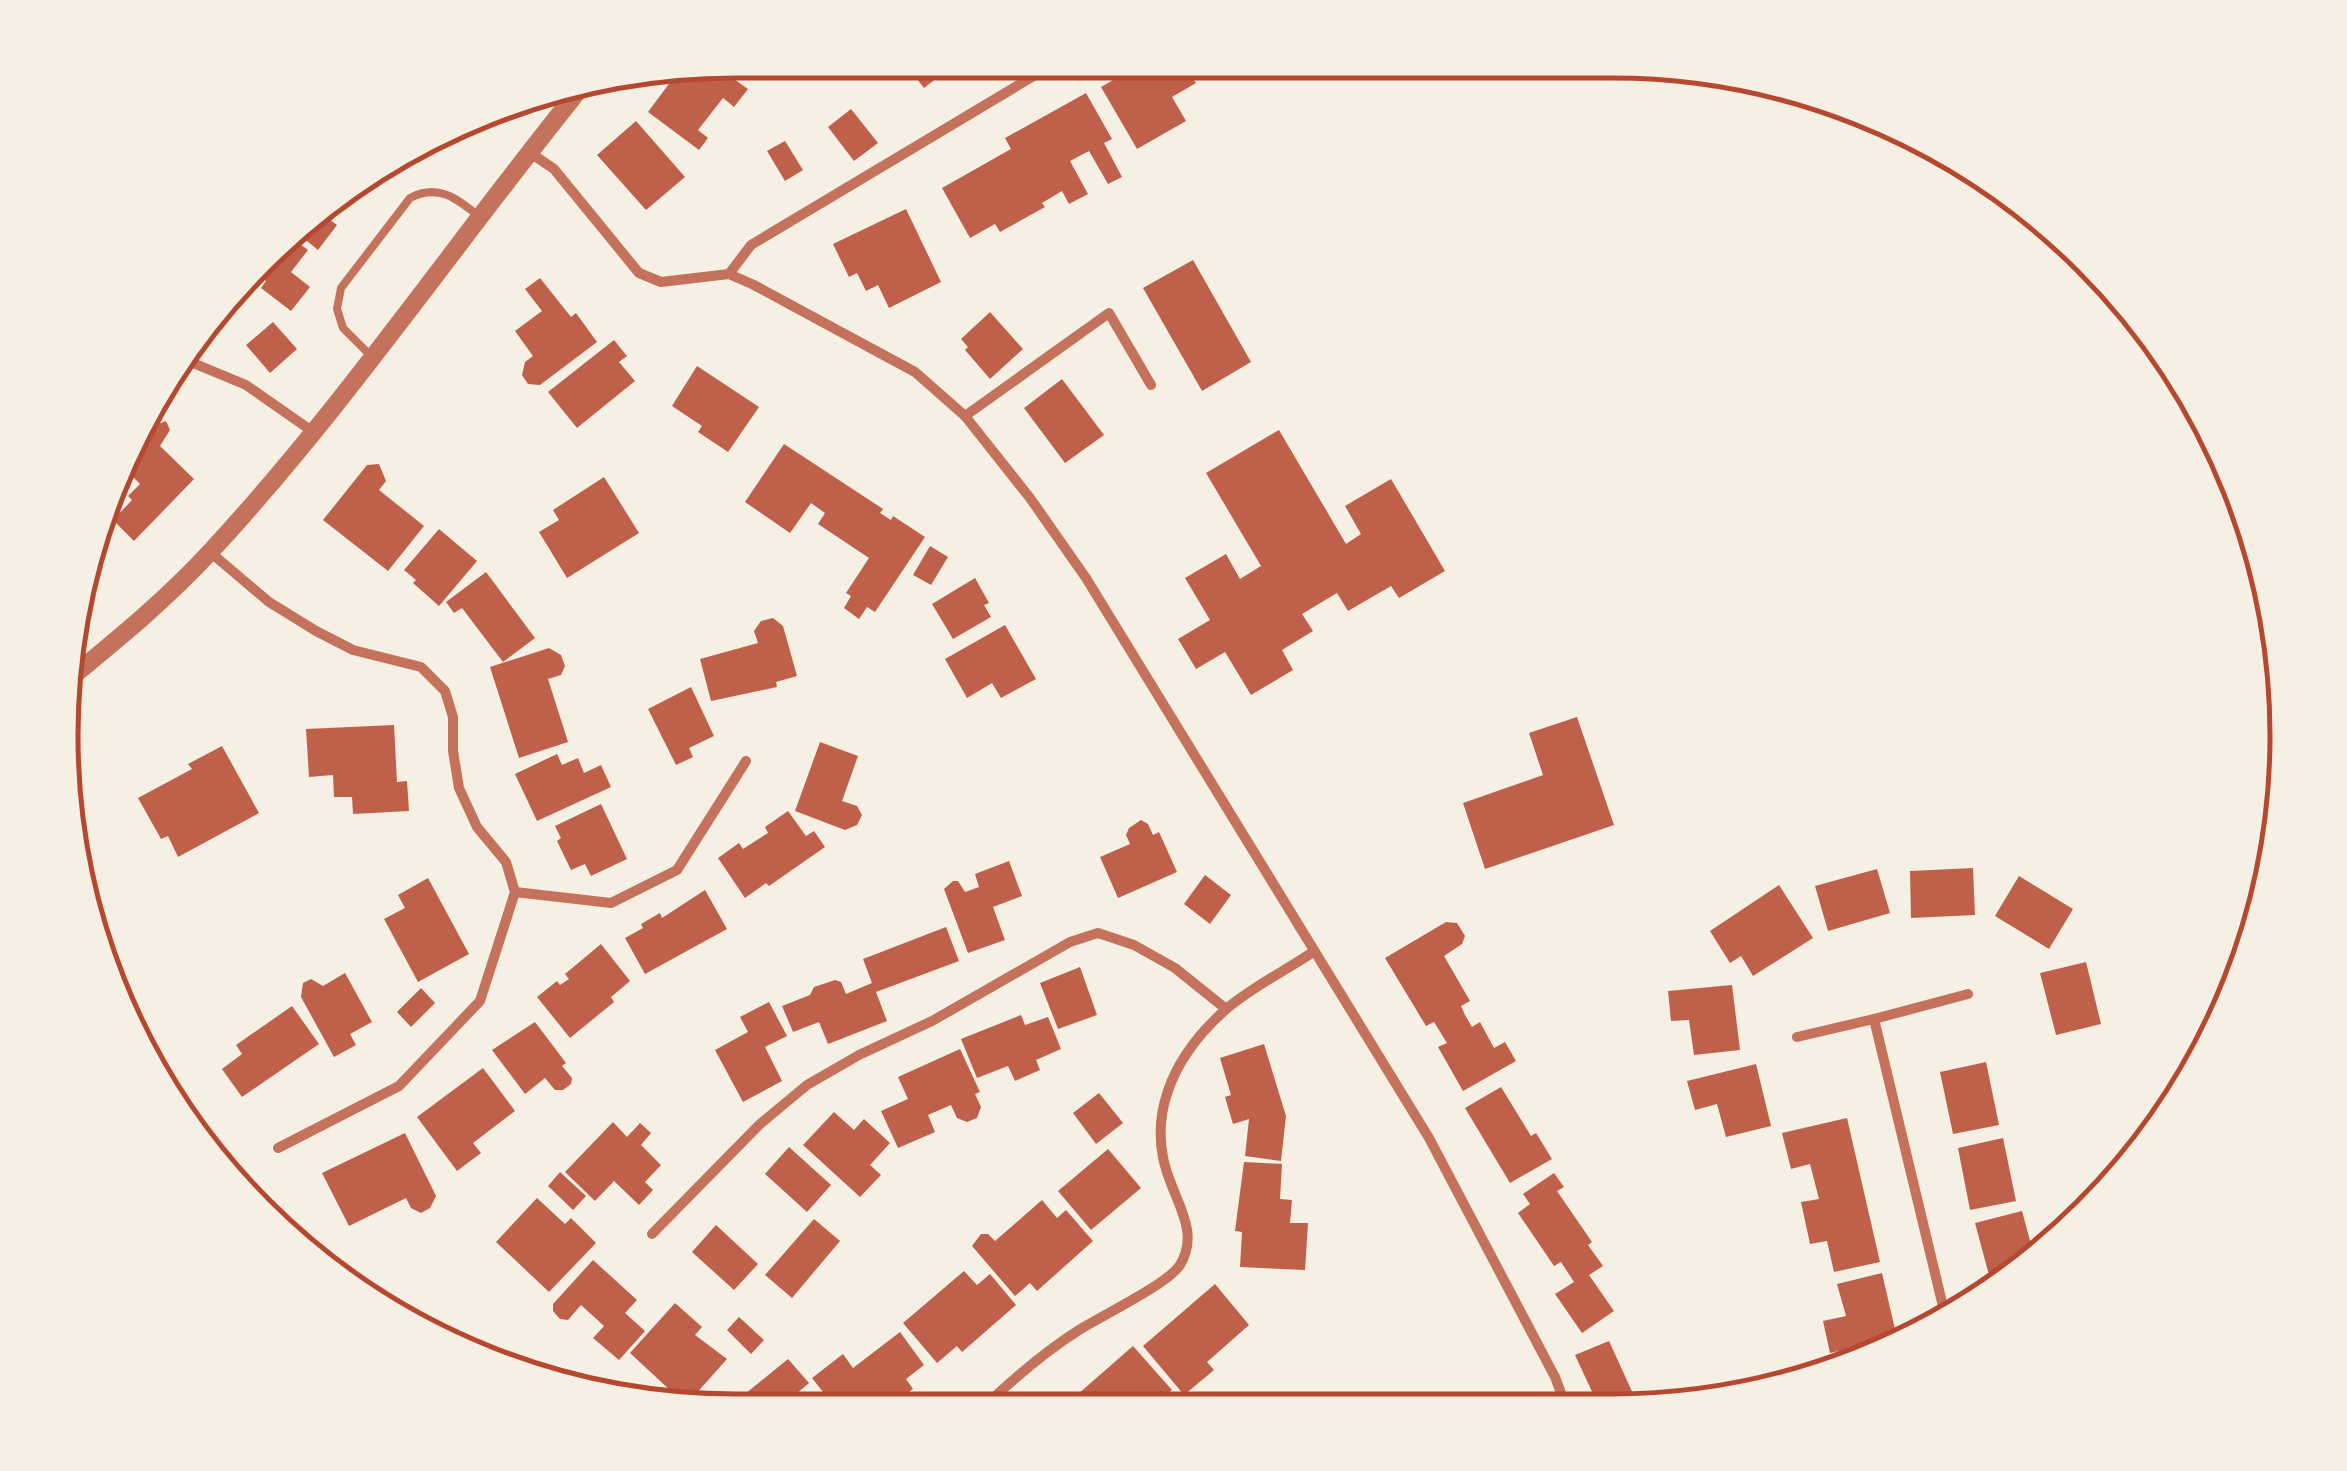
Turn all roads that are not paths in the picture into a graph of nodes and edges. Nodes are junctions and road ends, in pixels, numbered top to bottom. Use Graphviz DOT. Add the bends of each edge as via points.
graph roads {
  1 [pos="1031,78"];
  2 [pos="572,98"];
  3 [pos="529,152"];
  4 [pos="480,217"];
  5 [pos="729,274"];
  6 [pos="372,357"];
  7 [pos="194,362"];
  8 [pos="1151,385"];
  9 [pos="966,416"];
  10 [pos="312,431"];
  11 [pos="210,552"];
  12 [pos="81,669"];
  13 [pos="746,761"];
  14 [pos="514,892"];
  15 [pos="1314,952"];
  16 [pos="1968,994"];
  17 [pos="1226,1010"];
  18 [pos="1874,1019"];
  19 [pos="1797,1037"];
  20 [pos="278,1148"];
  21 [pos="652,1234"];
  22 [pos="1942,1304"];
  23 [pos="1000,1394"];
  24 [pos="1561,1394"];
  1 -- 5 [label="street" via="751,245"];
  2 -- 3 [label="street"];
  3 -- 4 [label="street"];
  3 -- 5 [label="street" via="554,169 639,273 662,282"];
  4 -- 6 [label="street"];
  4 -- 6 [label="lane" via="438,190 410,198 341,288 337,309 343,328"];
  5 -- 9 [label="street" via="915,372"];
  6 -- 10 [label="street"];
  7 -- 10 [label="street" via="246,385"];
  8 -- 9 [label="street" via="1110,313"];
  9 -- 15 [label="street" via="1086,578"];
  10 -- 11 [label="street"];
  11 -- 12 [label="street"];
  11 -- 14 [label="street" via="316,631 353,650 421,667 445,692 459,788 477,828 506,862"];
  13 -- 14 [label="street" via="677,870 612,904"];
  14 -- 20 [label="street" via="480,1001 399,1086"];
  15 -- 17 [label="street"];
  15 -- 24 [label="street" via="1429,1138"];
  16 -- 18 [label="street"];
  17 -- 21 [label="street" via="1134,945 1098,933 1070,942 807,1085"];
  17 -- 23 [label="street" via="1180,1060 1158,1130 1171,1186 1185,1212 1188,1241 1180,1266 1074,1334"];
  18 -- 19 [label="street"];
  18 -- 22 [label="street"];
}
